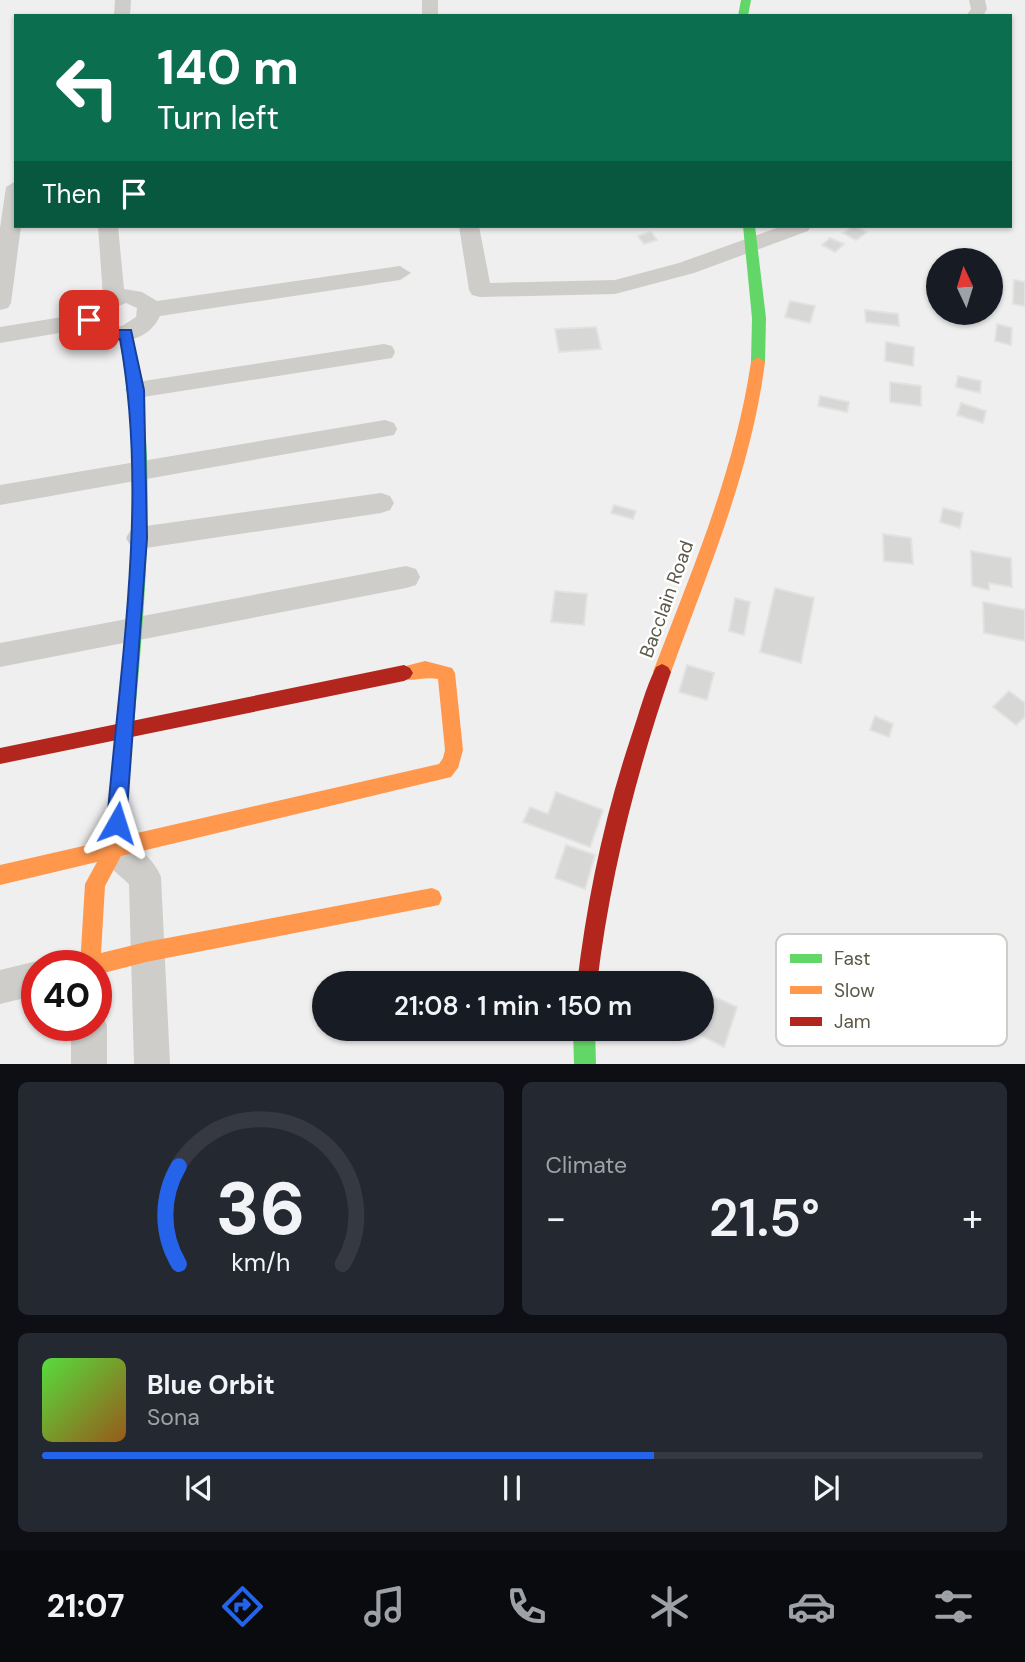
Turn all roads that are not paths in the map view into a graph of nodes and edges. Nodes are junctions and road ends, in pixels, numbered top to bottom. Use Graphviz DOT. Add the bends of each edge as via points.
graph roads {
  1 [pos="14,202"];
  2 [pos="107,228"];
  3 [pos="469,228"];
  4 [pos="790,228"];
  5 [pos="750,235"];
  6 [pos="400,273"];
  7 [pos="114,298"];
  8 [pos="0,303"];
  9 [pos="150,310"];
  10 [pos="89,320"];
  11 [pos="126,334"];
  12 [pos="0,335"];
  13 [pos="384,352"];
  14 [pos="137,390"];
  15 [pos="385,429"];
  16 [pos="139,469"];
  17 [pos="0,495"];
  18 [pos="381,503"];
  19 [pos="139,538"];
  20 [pos="406,577"];
  21 [pos="131,630"];
  22 [pos="0,655"];
  23 [pos="125,729"];
  24 [pos="0,756"];
  25 [pos="114,850"];
  26 [pos="0,875"];
  27 [pos="432,898"];
  28 [pos="146,952"];
  29 [pos="588,971"];
  30 [pos="21,982"];
  31 [pos="0,987"];
  32 [pos="89,1041"];
  33 [pos="584,1041"];
  34 [pos="89,1063"];
  35 [pos="152,1063"];
  36 [pos="585,1063"];
  1 -- 8 [label="street"];
  2 -- 7 [label="street"];
  3 -- 5 [label="street" via="480,290 615,287 686,268"];
  4 -- 5 [label="street"];
  5 -- 29 [label="street, Bacclain Road" via="758,313 757,373 736,470 634,752 603,872"];
  6 -- 9 [label="street"];
  7 -- 9 [label="street" via="134,296"];
  7 -- 10 [label="street" via="96,307"];
  9 -- 11 [label="street" via="144,324"];
  10 -- 11 [label="street" via="97,332"];
  10 -- 12 [label="street"];
  11 -- 14 [label="street"];
  13 -- 14 [label="street"];
  14 -- 16 [label="street"];
  15 -- 16 [label="street"];
  16 -- 17 [label="street"];
  16 -- 19 [label="street"];
  18 -- 19 [label="street"];
  19 -- 21 [label="street"];
  20 -- 21 [label="street"];
  21 -- 22 [label="street"];
  21 -- 23 [label="street"];
  23 -- 24 [label="street"];
  23 -- 25 [label="street"];
  23 -- 25 [label="street" via="438,669 446,673 454,750 444,771"];
  25 -- 26 [label="street"];
  25 -- 28 [label="street" via="145,877"];
  25 -- 28 [label="street" via="94,884 90,966"];
  27 -- 28 [label="street"];
  28 -- 35 [label="street"];
  30 -- 31 [label="street"];
  32 -- 34 [label="street"];
  33 -- 36 [label="street"];
}
